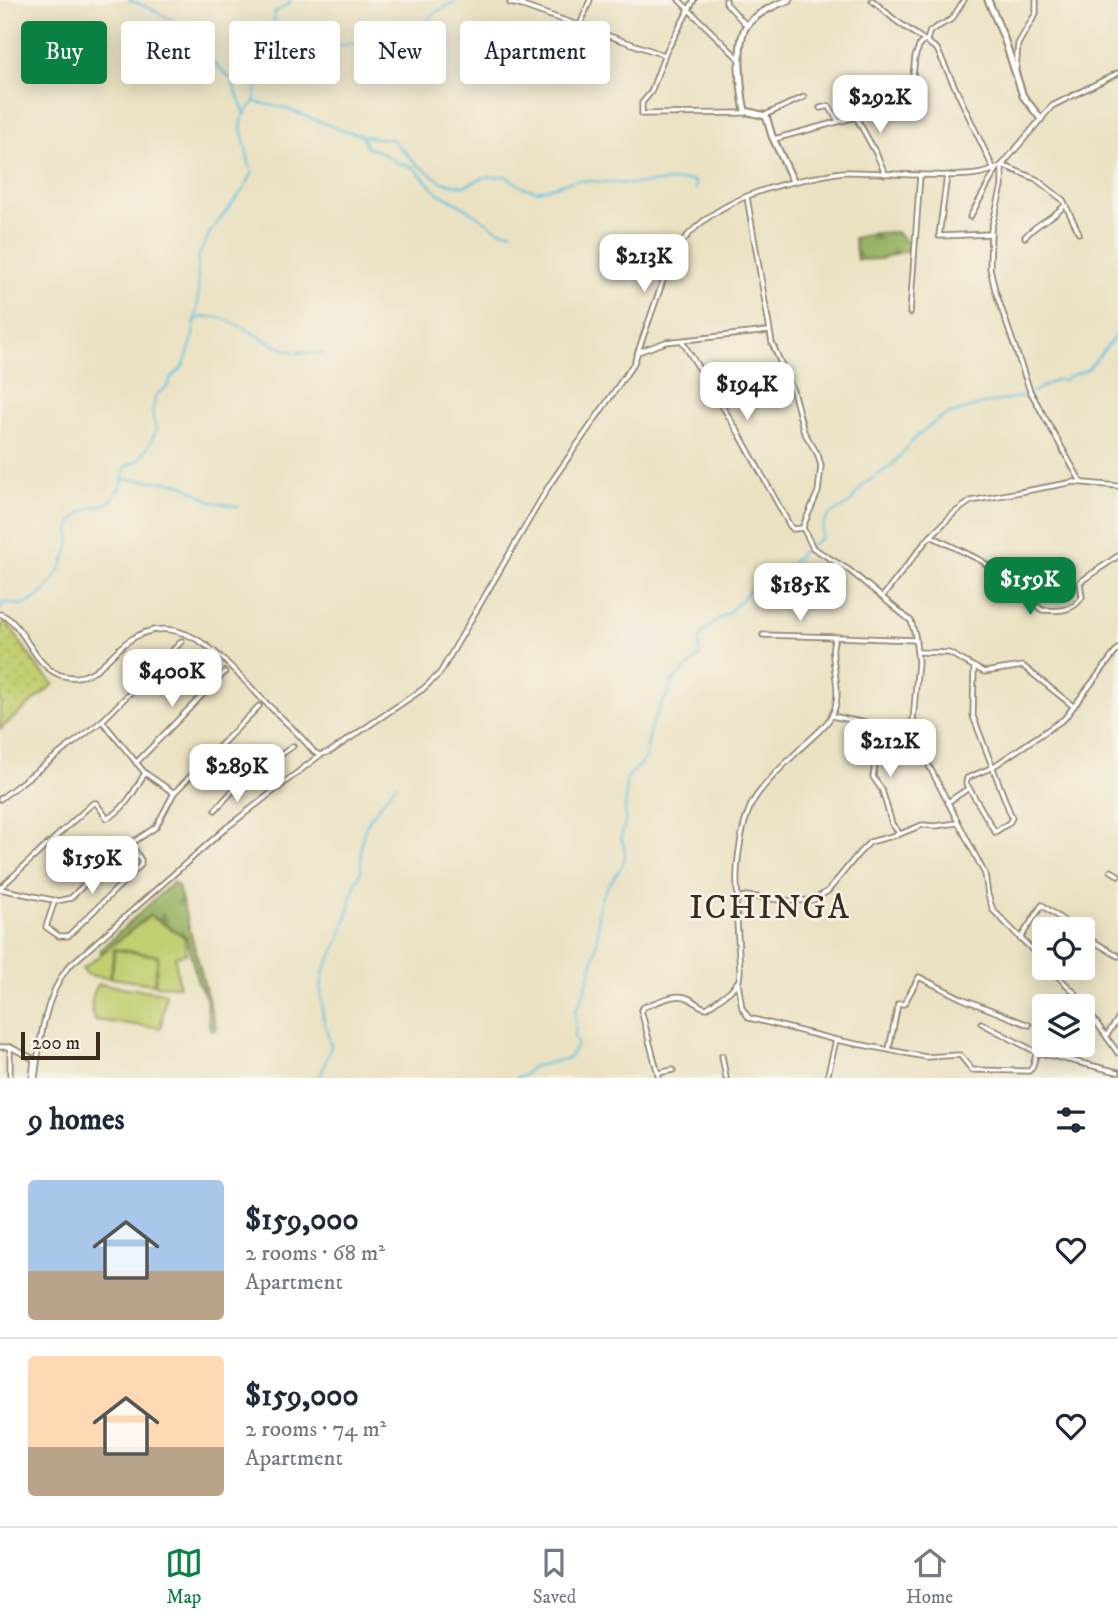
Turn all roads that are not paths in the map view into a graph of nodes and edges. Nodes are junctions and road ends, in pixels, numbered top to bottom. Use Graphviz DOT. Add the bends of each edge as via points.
graph roads {
  1 [pos="524,0"];
  2 [pos="590,0"];
  3 [pos="679,0"];
  4 [pos="694,0"];
  5 [pos="726,0"];
  6 [pos="789,0"];
  7 [pos="872,0"];
  8 [pos="964,0"];
  9 [pos="988,0"];
  10 [pos="1036,0"];
  11 [pos="510,3"];
  12 [pos="520,5"];
  13 [pos="689,9"];
  14 [pos="568,21"];
  15 [pos="582,21"];
  16 [pos="747,26"];
  17 [pos="610,36"];
  18 [pos="926,41"];
  19 [pos="665,55"];
  20 [pos="1015,71"];
  21 [pos="1118,73"];
  22 [pos="740,83"];
  23 [pos="804,97"];
  24 [pos="820,108"];
  25 [pos="748,113"];
  26 [pos="765,115"];
  27 [pos="858,117"];
  28 [pos="1041,120"];
  29 [pos="838,121"];
  30 [pos="774,139"];
  31 [pos="1002,165"];
  32 [pos="996,169"];
  33 [pos="885,174"];
  34 [pos="920,175"];
  35 [pos="947,175"];
  36 [pos="793,181"];
  37 [pos="747,197"];
  38 [pos="1065,205"];
  39 [pos="970,218"];
  40 [pos="1079,233"];
  41 [pos="991,234"];
  42 [pos="1025,237"];
  43 [pos="909,313"];
  44 [pos="769,331"];
  45 [pos="682,341"];
  46 [pos="638,352"];
  47 [pos="1081,482"];
  48 [pos="1118,486"];
  49 [pos="803,528"];
  50 [pos="931,536"];
  51 [pos="1118,555"];
  52 [pos="883,596"];
  53 [pos="0,614"];
  54 [pos="763,635"];
  55 [pos="830,636"];
  56 [pos="836,636"];
  57 [pos="916,640"];
  58 [pos="183,641"];
  59 [pos="833,643"];
  60 [pos="1118,649"];
  61 [pos="918,652"];
  62 [pos="974,668"];
  63 [pos="225,672"];
  64 [pos="259,706"];
  65 [pos="1073,706"];
  66 [pos="832,716"];
  67 [pos="102,721"];
  68 [pos="881,727"];
  69 [pos="912,733"];
  70 [pos="293,746"];
  71 [pos="320,755"];
  72 [pos="206,759"];
  73 [pos="136,762"];
  74 [pos="992,766"];
  75 [pos="145,773"];
  76 [pos="240,782"];
  77 [pos="969,789"];
  78 [pos="174,793"];
  79 [pos="0,799"];
  80 [pos="948,802"];
  81 [pos="215,810"];
  82 [pos="957,823"];
  83 [pos="900,834"];
  84 [pos="130,843"];
  85 [pos="1111,871"];
  86 [pos="1118,875"];
  87 [pos="0,889"];
  88 [pos="738,898"];
  89 [pos="55,900"];
  90 [pos="1034,917"];
  91 [pos="1058,917"];
  92 [pos="1032,920"];
  93 [pos="1020,939"];
  94 [pos="1095,942"];
  95 [pos="1032,951"];
  96 [pos="1118,956"];
  97 [pos="1061,980"];
  98 [pos="738,983"];
  99 [pos="1118,1019"];
  100 [pos="981,1023"];
  101 [pos="1029,1026"];
  102 [pos="1107,1035"];
  103 [pos="836,1040"];
  104 [pos="10,1047"];
  105 [pos="0,1048"];
  106 [pos="889,1049"];
  107 [pos="1032,1050"];
  108 [pos="1118,1053"];
  109 [pos="722,1056"];
  110 [pos="1036,1057"];
  111 [pos="1055,1057"];
  112 [pos="673,1070"];
  113 [pos="1118,1072"];
  114 [pos="658,1076"];
  115 [pos="10,1078"];
  116 [pos="33,1078"];
  117 [pos="726,1078"];
  118 [pos="827,1078"];
  1 -- 12 [label="street"];
  2 -- 15 [label="street"];
  3 -- 13 [label="street"];
  4 -- 13 [label="street"];
  5 -- 16 [label="street"];
  6 -- 16 [label="street"];
  7 -- 18 [label="street"];
  8 -- 18 [label="street" via="952,19 930,32"];
  9 -- 20 [label="street"];
  10 -- 20 [label="street" via="1037,10 1018,44"];
  11 -- 12 [label="street"];
  12 -- 14 [label="street"];
  13 -- 19 [label="street"];
  13 -- 22 [label="street" via="738,56"];
  16 -- 22 [label="street"];
  17 -- 19 [label="street"];
  18 -- 27 [label="street" via="915,57 911,94 891,94 891,107"];
  18 -- 32 [label="street" via="937,50"];
  19 -- 25 [label="street" via="655,86 641,106 642,114"];
  20 -- 28 [label="street" via="1023,96"];
  21 -- 28 [label="street" via="1055,104"];
  22 -- 25 [label="street"];
  23 -- 26 [label="street"];
  24 -- 29 [label="street" via="829,106"];
  25 -- 26 [label="street"];
  26 -- 30 [label="street"];
  27 -- 29 [label="street"];
  27 -- 33 [label="street"];
  28 -- 31 [label="street"];
  29 -- 30 [label="street"];
  30 -- 36 [label="street"];
  31 -- 32 [label="street"];
  31 -- 38 [label="street" via="1036,179"];
  31 -- 41 [label="street"];
  32 -- 35 [label="street"];
  32 -- 39 [label="street"];
  33 -- 34 [label="street"];
  33 -- 36 [label="street" via="839,172"];
  34 -- 35 [label="street"];
  34 -- 43 [label="street"];
  35 -- 41 [label="street" via="939,236"];
  36 -- 37 [label="street"];
  37 -- 44 [label="street"];
  37 -- 46 [label="street" via="707,217 679,245"];
  38 -- 40 [label="street"];
  38 -- 42 [label="street"];
  41 -- 47 [label="street" via="992,279 1028,386"];
  44 -- 45 [label="street"];
  44 -- 49 [label="street" via="804,432 821,466 818,492"];
  45 -- 46 [label="street"];
  45 -- 49 [label="street" via="790,526"];
  46 -- 71 [label="street" via="550,484 440,673 423,689"];
  47 -- 48 [label="street"];
  47 -- 50 [label="street" via="975,499"];
  49 -- 52 [label="street" via="811,546"];
  50 -- 51 [label="street" via="982,561 1042,610 1076,605 1082,597 1082,580"];
  50 -- 52 [label="street"];
  52 -- 57 [label="street" via="910,619"];
  53 -- 71 [label="street" via="49,668 67,677 98,669 146,632 193,636 219,654"];
  54 -- 55 [label="street"];
  55 -- 56 [label="street"];
  55 -- 59 [label="street"];
  56 -- 57 [label="street"];
  56 -- 59 [label="street"];
  57 -- 61 [label="street"];
  58 -- 67 [label="street"];
  59 -- 66 [label="street" via="838,695"];
  60 -- 65 [label="street"];
  61 -- 62 [label="street" via="949,653"];
  61 -- 69 [label="street"];
  62 -- 65 [label="street" via="986,672 1023,666"];
  62 -- 74 [label="street" via="973,716"];
  63 -- 73 [label="street"];
  64 -- 72 [label="street"];
  65 -- 74 [label="street" via="1060,722"];
  66 -- 68 [label="street"];
  66 -- 88 [label="street" via="751,806 739,862"];
  67 -- 73 [label="street"];
  67 -- 79 [label="street"];
  68 -- 69 [label="street"];
  68 -- 83 [label="street" via="873,777"];
  69 -- 80 [label="street"];
  70 -- 76 [label="street"];
  71 -- 116 [label="street" via="226,828 68,967 49,1003"];
  72 -- 76 [label="street"];
  72 -- 78 [label="street"];
  73 -- 75 [label="street"];
  74 -- 77 [label="street" via="967,778"];
  74 -- 77 [label="street" via="1012,818 1009,823 995,832"];
  75 -- 78 [label="street"];
  75 -- 87 [label="street" via="111,818 93,803"];
  76 -- 81 [label="street"];
  77 -- 80 [label="street"];
  78 -- 84 [label="street" via="156,827"];
  80 -- 82 [label="street"];
  82 -- 83 [label="street" via="922,825"];
  82 -- 93 [label="street" via="985,874 993,910"];
  83 -- 88 [label="street" via="870,842 828,891 813,900"];
  84 -- 89 [label="street" via="73,896"];
  84 -- 89 [label="street" via="141,865 68,936 58,936 46,927"];
  85 -- 86 [label="street"];
  87 -- 89 [label="street"];
  88 -- 98 [label="street"];
  90 -- 91 [label="street" via="1042,905"];
  92 -- 93 [label="street"];
  93 -- 95 [label="street"];
  94 -- 96 [label="street"];
  97 -- 102 [label="street"];
  98 -- 103 [label="street" via="742,1008 749,1018"];
  98 -- 114 [label="street" via="707,1007 680,996 641,1009"];
  99 -- 102 [label="street"];
  100 -- 107 [label="street"];
  101 -- 106 [label="street" via="919,977 904,1004 898,1004"];
  102 -- 108 [label="street"];
  103 -- 106 [label="street"];
  103 -- 118 [label="street"];
  104 -- 105 [label="street"];
  104 -- 115 [label="street"];
  104 -- 116 [label="street" via="34,1059"];
  106 -- 110 [label="street" via="929,1058 960,1055 972,1070 1031,1070"];
  109 -- 117 [label="street"];
  111 -- 113 [label="street"];
  112 -- 114 [label="street"];
}
